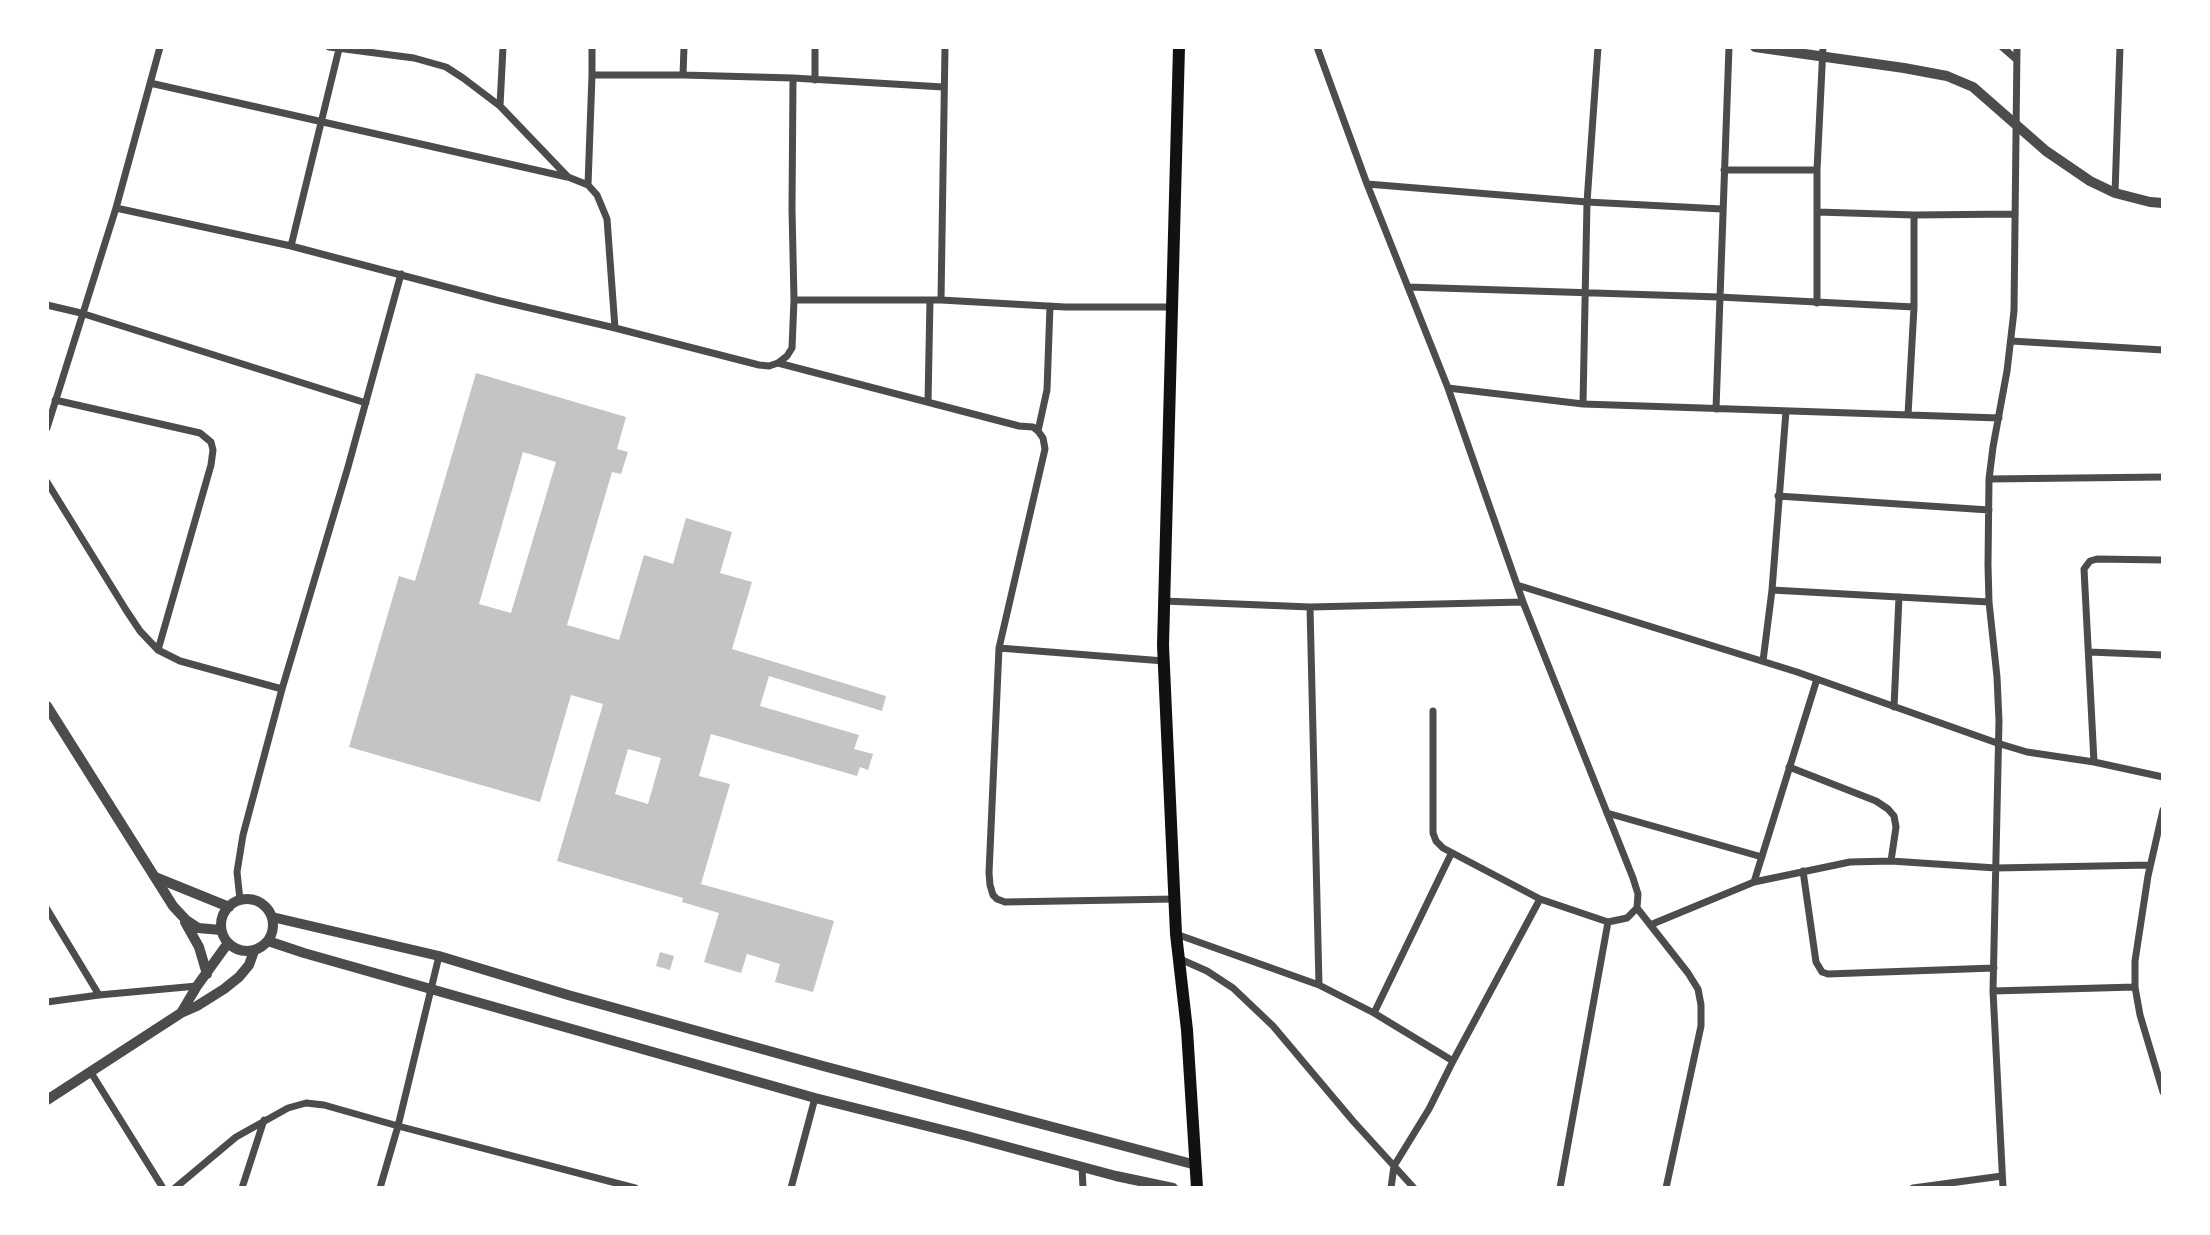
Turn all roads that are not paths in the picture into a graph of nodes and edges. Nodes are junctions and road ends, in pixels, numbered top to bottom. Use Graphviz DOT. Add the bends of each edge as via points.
graph roads {
  1 [pos="160,47"];
  2 [pos="329,47"];
  3 [pos="414,47"];
  4 [pos="503,47"];
  5 [pos="592,47"];
  6 [pos="684,47"];
  7 [pos="816,47"];
  8 [pos="944,47"];
  9 [pos="1179,47"];
  10 [pos="1317,47"];
  11 [pos="1598,47"];
  12 [pos="1729,47"];
  13 [pos="1755,47"];
  14 [pos="2002,47"];
  15 [pos="2017,47"];
  16 [pos="2120,47"];
  17 [pos="340,49"];
  18 [pos="1823,52"];
  19 [pos="414,58"];
  20 [pos="2016,59"];
  21 [pos="592,75"];
  22 [pos="683,75"];
  23 [pos="793,78"];
  24 [pos="814,80"];
  25 [pos="150,83"];
  26 [pos="943,87"];
  27 [pos="499,106"];
  28 [pos="323,122"];
  29 [pos="2016,122"];
  30 [pos="1724,170"];
  31 [pos="1817,170"];
  32 [pos="568,177"];
  33 [pos="1367,184"];
  34 [pos="588,185"];
  35 [pos="2115,193"];
  36 [pos="1587,202"];
  37 [pos="2163,203"];
  38 [pos="116,208"];
  39 [pos="1722,209"];
  40 [pos="1817,212"];
  41 [pos="2015,214"];
  42 [pos="1914,215"];
  43 [pos="291,246"];
  44 [pos="401,274"];
  45 [pos="1408,287"];
  46 [pos="1586,293"];
  47 [pos="1719,297"];
  48 [pos="794,300"];
  49 [pos="930,300"];
  50 [pos="941,300"];
  51 [pos="1817,303"];
  52 [pos="47,305"];
  53 [pos="1051,306"];
  54 [pos="1171,307"];
  55 [pos="1913,307"];
  56 [pos="81,313"];
  57 [pos="615,328"];
  58 [pos="2011,341"];
  59 [pos="2163,350"];
  60 [pos="778,363"];
  61 [pos="1448,388"];
  62 [pos="55,400"];
  63 [pos="928,402"];
  64 [pos="366,403"];
  65 [pos="1583,404"];
  66 [pos="1716,409"];
  67 [pos="1786,411"];
  68 [pos="1908,415"];
  69 [pos="1999,418"];
  70 [pos="47,428"];
  71 [pos="1038,431"];
  72 [pos="2163,477"];
  73 [pos="1989,479"];
  74 [pos="47,482"];
  75 [pos="1778,496"];
  76 [pos="1989,510"];
  77 [pos="2163,560"];
  78 [pos="1517,586"];
  79 [pos="1772,590"];
  80 [pos="1899,597"];
  81 [pos="1163,601"];
  82 [pos="1523,602"];
  83 [pos="1989,602"];
  84 [pos="1310,607"];
  85 [pos="999,648"];
  86 [pos="158,650"];
  87 [pos="2089,652"];
  88 [pos="2163,655"];
  89 [pos="1164,661"];
  90 [pos="1763,661"];
  91 [pos="1817,679"];
  92 [pos="282,689"];
  93 [pos="47,706"];
  94 [pos="1895,707"];
  95 [pos="1433,711"];
  96 [pos="1997,743"];
  97 [pos="2094,762"];
  98 [pos="1789,767"];
  99 [pos="2163,777"];
  100 [pos="2163,810"];
  101 [pos="1607,813"];
  102 [pos="1451,854"];
  103 [pos="1762,857"];
  104 [pos="1891,861"];
  105 [pos="2150,865"];
  106 [pos="1996,868"];
  107 [pos="1803,871"];
  108 [pos="155,877"];
  109 [pos="1754,883"];
  110 [pos="1175,899"];
  111 [pos="1540,899"];
  112 [pos="240,900"];
  113 [pos="229,907"];
  114 [pos="1637,908"];
  115 [pos="47,909"];
  116 [pos="177,911"];
  117 [pos="272,917"];
  118 [pos="1608,922"];
  119 [pos="1650,925"];
  120 [pos="221,930"];
  121 [pos="1176,934"];
  122 [pos="268,941"];
  123 [pos="228,943"];
  124 [pos="254,951"];
  125 [pos="439,956"];
  126 [pos="1180,959"];
  127 [pos="1994,968"];
  128 [pos="207,974"];
  129 [pos="1319,985"];
  130 [pos="197,986"];
  131 [pos="2135,987"];
  132 [pos="430,988"];
  133 [pos="1993,991"];
  134 [pos="99,995"];
  135 [pos="47,1002"];
  136 [pos="181,1013"];
  137 [pos="1374,1013"];
  138 [pos="1453,1061"];
  139 [pos="90,1071"];
  140 [pos="2163,1092"];
  141 [pos="815,1098"];
  142 [pos="47,1100"];
  143 [pos="264,1120"];
  144 [pos="398,1126"];
  145 [pos="1196,1165"];
  146 [pos="1394,1166"];
  147 [pos="1082,1167"];
  148 [pos="2002,1176"];
  149 [pos="163,1188"];
  150 [pos="175,1188"];
  151 [pos="242,1188"];
  152 [pos="380,1188"];
  153 [pos="635,1188"];
  154 [pos="791,1188"];
  155 [pos="1083,1188"];
  156 [pos="1173,1188"];
  157 [pos="1197,1188"];
  158 [pos="1391,1188"];
  159 [pos="1414,1188"];
  160 [pos="1560,1188"];
  161 [pos="1666,1188"];
  162 [pos="1913,1188"];
  163 [pos="2003,1188"];
  1 -- 25 [label="street"];
  2 -- 17 [label="street"];
  3 -- 19 [label="street"];
  4 -- 27 [label="street"];
  5 -- 21 [label="street"];
  6 -- 22 [label="street"];
  7 -- 24 [label="street"];
  8 -- 26 [label="street"];
  9 -- 54 [label="main road"];
  10 -- 33 [label="street"];
  11 -- 36 [label="street"];
  12 -- 30 [label="street"];
  13 -- 18 [label="street"];
  14 -- 20 [label="street"];
  15 -- 20 [label="street"];
  16 -- 35 [label="street"];
  17 -- 19 [label="street"];
  17 -- 28 [label="street"];
  18 -- 29 [label="street" via="1947,76 1973,88"];
  18 -- 31 [label="street"];
  19 -- 27 [label="street" via="446,67"];
  20 -- 29 [label="street"];
  21 -- 22 [label="street"];
  21 -- 34 [label="street"];
  22 -- 23 [label="street"];
  23 -- 24 [label="street"];
  23 -- 48 [label="street"];
  24 -- 26 [label="street"];
  25 -- 28 [label="street"];
  25 -- 38 [label="street"];
  26 -- 50 [label="street"];
  27 -- 32 [label="street"];
  28 -- 32 [label="street"];
  28 -- 43 [label="street"];
  29 -- 35 [label="street" via="2068,167"];
  29 -- 41 [label="street"];
  30 -- 31 [label="street"];
  30 -- 39 [label="street"];
  31 -- 40 [label="street"];
  32 -- 34 [label="street"];
  33 -- 36 [label="street"];
  33 -- 45 [label="street"];
  34 -- 57 [label="street" via="607,219"];
  35 -- 37 [label="street"];
  36 -- 39 [label="street"];
  36 -- 46 [label="street"];
  38 -- 43 [label="street"];
  38 -- 56 [label="street"];
  39 -- 47 [label="street"];
  40 -- 42 [label="street"];
  40 -- 51 [label="street"];
  41 -- 42 [label="street"];
  41 -- 58 [label="street"];
  42 -- 55 [label="street"];
  43 -- 44 [label="street"];
  44 -- 57 [label="street"];
  44 -- 64 [label="street"];
  45 -- 46 [label="street"];
  45 -- 61 [label="street"];
  46 -- 47 [label="street"];
  46 -- 65 [label="street"];
  47 -- 51 [label="street"];
  47 -- 66 [label="street"];
  48 -- 49 [label="street"];
  48 -- 60 [label="street" via="792,348"];
  49 -- 50 [label="street"];
  49 -- 63 [label="street"];
  50 -- 53 [label="street"];
  51 -- 55 [label="street"];
  52 -- 56 [label="street"];
  53 -- 54 [label="street"];
  53 -- 71 [label="street" via="1047,390"];
  54 -- 81 [label="main road"];
  55 -- 68 [label="street"];
  56 -- 62 [label="street"];
  56 -- 64 [label="street"];
  57 -- 60 [label="street" via="759,365"];
  58 -- 59 [label="street"];
  58 -- 69 [label="street"];
  60 -- 63 [label="street"];
  61 -- 65 [label="street"];
  61 -- 78 [label="street"];
  62 -- 70 [label="street"];
  62 -- 86 [label="street" via="200,433 211,442 211,465"];
  63 -- 71 [label="street"];
  64 -- 92 [label="street"];
  65 -- 66 [label="street"];
  66 -- 67 [label="street"];
  67 -- 68 [label="street"];
  67 -- 75 [label="street"];
  68 -- 69 [label="street"];
  69 -- 73 [label="street"];
  71 -- 85 [label="street" via="1045,449"];
  72 -- 73 [label="street"];
  73 -- 76 [label="street"];
  74 -- 86 [label="street" via="126,610"];
  75 -- 76 [label="street"];
  75 -- 79 [label="street"];
  76 -- 83 [label="street"];
  77 -- 87 [label="street" via="2097,559 2086,565"];
  78 -- 82 [label="street"];
  78 -- 90 [label="street"];
  79 -- 80 [label="street"];
  79 -- 90 [label="street"];
  80 -- 83 [label="street"];
  80 -- 94 [label="street"];
  81 -- 84 [label="street"];
  81 -- 89 [label="main road"];
  82 -- 84 [label="street"];
  82 -- 101 [label="street"];
  83 -- 96 [label="street" via="1997,677"];
  84 -- 129 [label="street"];
  85 -- 89 [label="street"];
  85 -- 110 [label="street" via="989,873 993,895 1005,902"];
  86 -- 92 [label="street" via="180,661"];
  87 -- 88 [label="street"];
  87 -- 97 [label="street"];
  89 -- 110 [label="main road"];
  90 -- 91 [label="street"];
  91 -- 94 [label="street"];
  91 -- 98 [label="street"];
  92 -- 112 [label="street" via="238,858"];
  93 -- 108 [label="street"];
  94 -- 96 [label="street"];
  95 -- 102 [label="street" via="1433,833"];
  96 -- 97 [label="street"];
  96 -- 106 [label="street"];
  97 -- 99 [label="street"];
  98 -- 103 [label="street"];
  98 -- 104 [label="street" via="1888,808 1896,827"];
  100 -- 105 [label="street"];
  101 -- 103 [label="street"];
  101 -- 114 [label="street" via="1633,877"];
  102 -- 111 [label="street"];
  102 -- 137 [label="street"];
  103 -- 109 [label="street"];
  104 -- 106 [label="street"];
  104 -- 107 [label="street" via="1850,862"];
  105 -- 106 [label="street"];
  105 -- 131 [label="street"];
  106 -- 127 [label="street"];
  107 -- 109 [label="street"];
  107 -- 127 [label="street" via="1816,962 1822,972"];
  108 -- 113 [label="street"];
  108 -- 116 [label="street"];
  109 -- 119 [label="street"];
  110 -- 121 [label="main road"];
  111 -- 118 [label="street"];
  111 -- 138 [label="street"];
  112 -- 113 [label="street"];
  112 -- 117 [label="street" via="265,905"];
  113 -- 120 [label="street"];
  114 -- 118 [label="street" via="1627,918"];
  114 -- 119 [label="street"];
  115 -- 134 [label="street"];
  116 -- 120 [label="street" via="198,928"];
  116 -- 128 [label="street" via="199,947"];
  117 -- 122 [label="street"];
  117 -- 125 [label="street"];
  118 -- 160 [label="street"];
  119 -- 161 [label="street" via="1688,973 1701,1006 1701,1026"];
  120 -- 123 [label="street"];
  121 -- 126 [label="main road"];
  121 -- 129 [label="street"];
  122 -- 124 [label="street"];
  122 -- 132 [label="street"];
  123 -- 124 [label="street"];
  123 -- 128 [label="street"];
  124 -- 136 [label="street" via="239,977"];
  125 -- 132 [label="street"];
  125 -- 145 [label="street" via="823,1066"];
  126 -- 145 [label="main road"];
  126 -- 146 [label="street" via="1233,988 1273,1027"];
  127 -- 133 [label="street"];
  128 -- 130 [label="street"];
  129 -- 137 [label="street"];
  130 -- 134 [label="street"];
  130 -- 136 [label="street"];
  131 -- 133 [label="street"];
  131 -- 140 [label="street"];
  132 -- 141 [label="street"];
  132 -- 144 [label="street"];
  133 -- 148 [label="street"];
  134 -- 135 [label="street"];
  136 -- 139 [label="street"];
  137 -- 138 [label="street"];
  138 -- 146 [label="street"];
  139 -- 142 [label="street"];
  139 -- 149 [label="street"];
  141 -- 147 [label="street"];
  141 -- 154 [label="street"];
  143 -- 144 [label="street" via="306,1103"];
  143 -- 150 [label="street"];
  143 -- 151 [label="street"];
  144 -- 152 [label="street"];
  144 -- 153 [label="street"];
  145 -- 157 [label="main road"];
  146 -- 158 [label="street"];
  146 -- 159 [label="street"];
  147 -- 155 [label="street"];
  147 -- 156 [label="street"];
  148 -- 162 [label="street"];
  148 -- 163 [label="street"];
}
